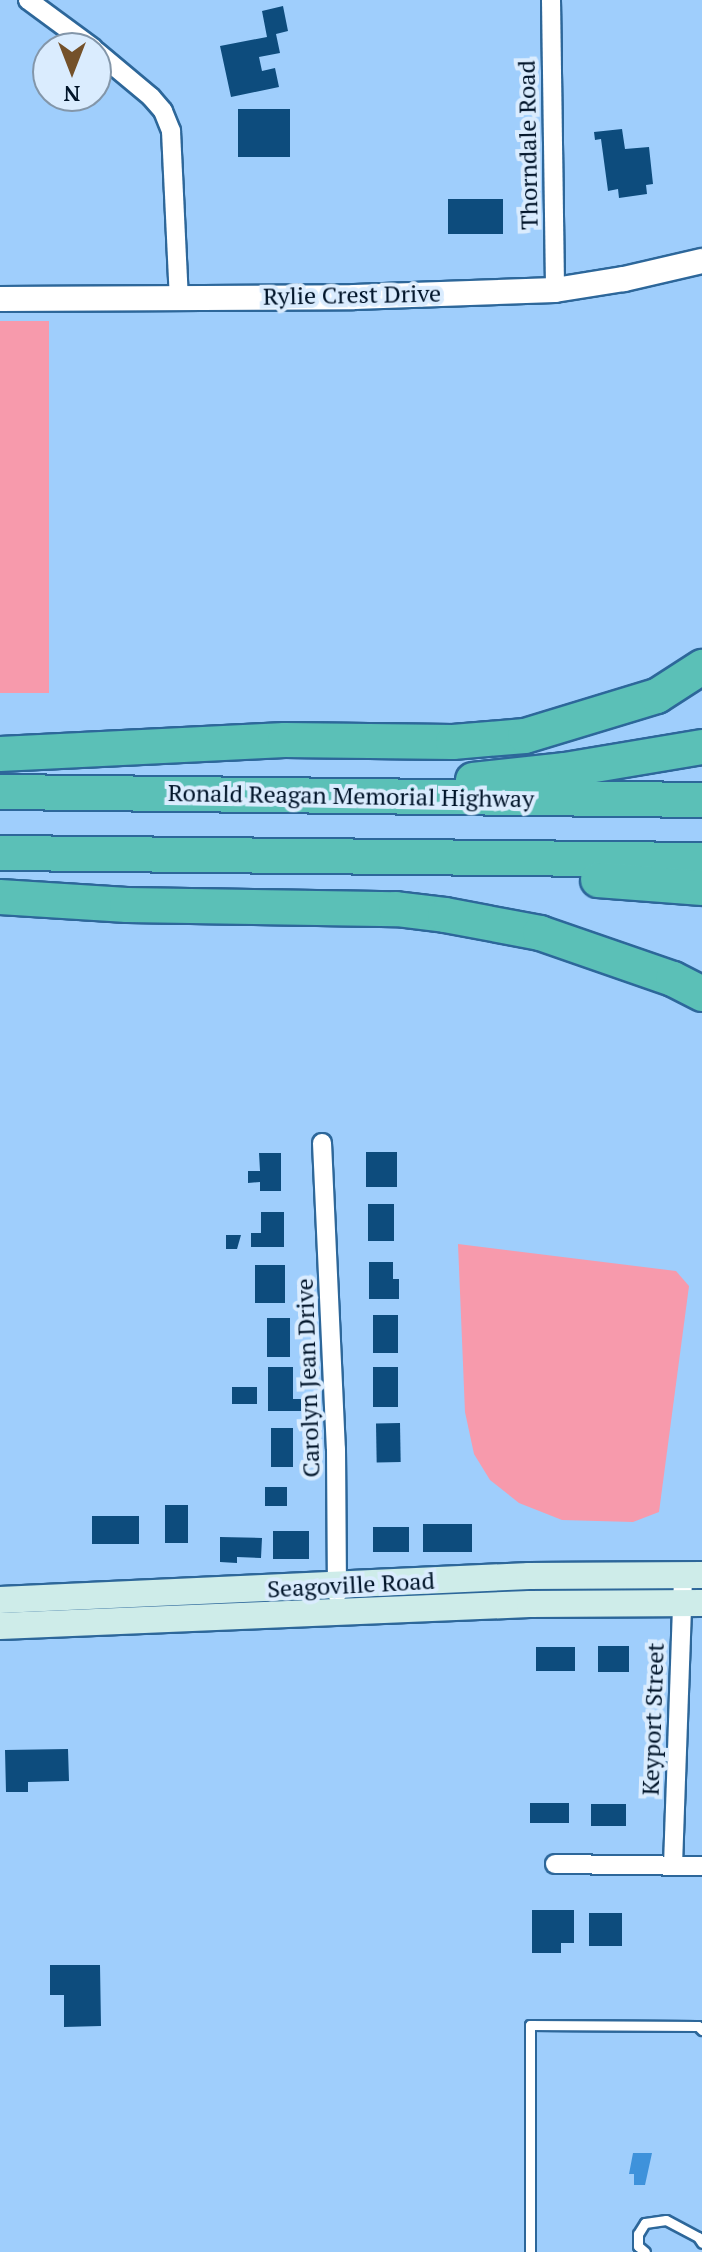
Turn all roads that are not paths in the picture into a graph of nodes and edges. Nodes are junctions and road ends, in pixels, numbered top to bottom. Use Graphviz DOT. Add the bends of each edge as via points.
graph roads {
  1 [pos="28,0"];
  2 [pos="551,0"];
  3 [pos="71,32"];
  4 [pos="112,64"];
  5 [pos="702,261"];
  6 [pos="555,290"];
  7 [pos="179,298"];
  8 [pos="0,299"];
  9 [pos="702,667"];
  10 [pos="702,747"];
  11 [pos="0,754"];
  12 [pos="0,792"];
  13 [pos="54,793"];
  14 [pos="702,800"];
  15 [pos="0,853"];
  16 [pos="214,855"];
  17 [pos="702,860"];
  18 [pos="702,888"];
  19 [pos="0,897"];
  20 [pos="702,994"];
  21 [pos="322,1143"];
  22 [pos="692,1574"];
  23 [pos="336,1586"];
  24 [pos="0,1600"];
  25 [pos="692,1603"];
  26 [pos="338,1612"];
  27 [pos="0,1626"];
  28 [pos="555,1864"];
  29 [pos="673,1865"];
  30 [pos="702,1866"];
  31 [pos="701,2027"];
  32 [pos="702,2243"];
  33 [pos="530,2252"];
  34 [pos="645,2252"];
  1 -- 3 [label="street"];
  2 -- 6 [label="street, Thorndale Road"];
  4 -- 7 [label="street" via="151,97 171,131"];
  5 -- 6 [label="street, Rylie Crest Drive"];
  6 -- 7 [label="street, Rylie Crest Drive"];
  7 -- 8 [label="street, Rylie Crest Drive"];
  9 -- 11 [label="highway" via="657,696 525,736 453,742 285,740"];
  10 -- 13 [label="highway" via="565,770 453,781"];
  12 -- 13 [label="highway, Ronald Reagan Memorial Highway"];
  13 -- 14 [label="highway, Ronald Reagan Memorial Highway"];
  15 -- 16 [label="highway"];
  16 -- 17 [label="highway"];
  16 -- 18 [label="highway"];
  19 -- 20 [label="highway" via="127,905 396,909 445,915 540,933"];
  21 -- 23 [label="street, Carolyn Jean Drive" via="336,1449"];
  22 -- 23 [label="main road, Seagoville Road"];
  22 -- 25 [label="street, Keyport Street"];
  23 -- 24 [label="main road, Seagoville Road"];
  23 -- 26 [label="street, Carolyn Jean Drive"];
  25 -- 26 [label="main road, Seagoville Road"];
  25 -- 29 [label="street, Keyport Street"];
  26 -- 27 [label="main road, Seagoville Road"];
  28 -- 29 [label="street"];
  29 -- 30 [label="street"];
  31 -- 33 [label="lane" via="530,2025"];
  32 -- 34 [label="lane" via="666,2220 645,2223 638,2246"];
}
